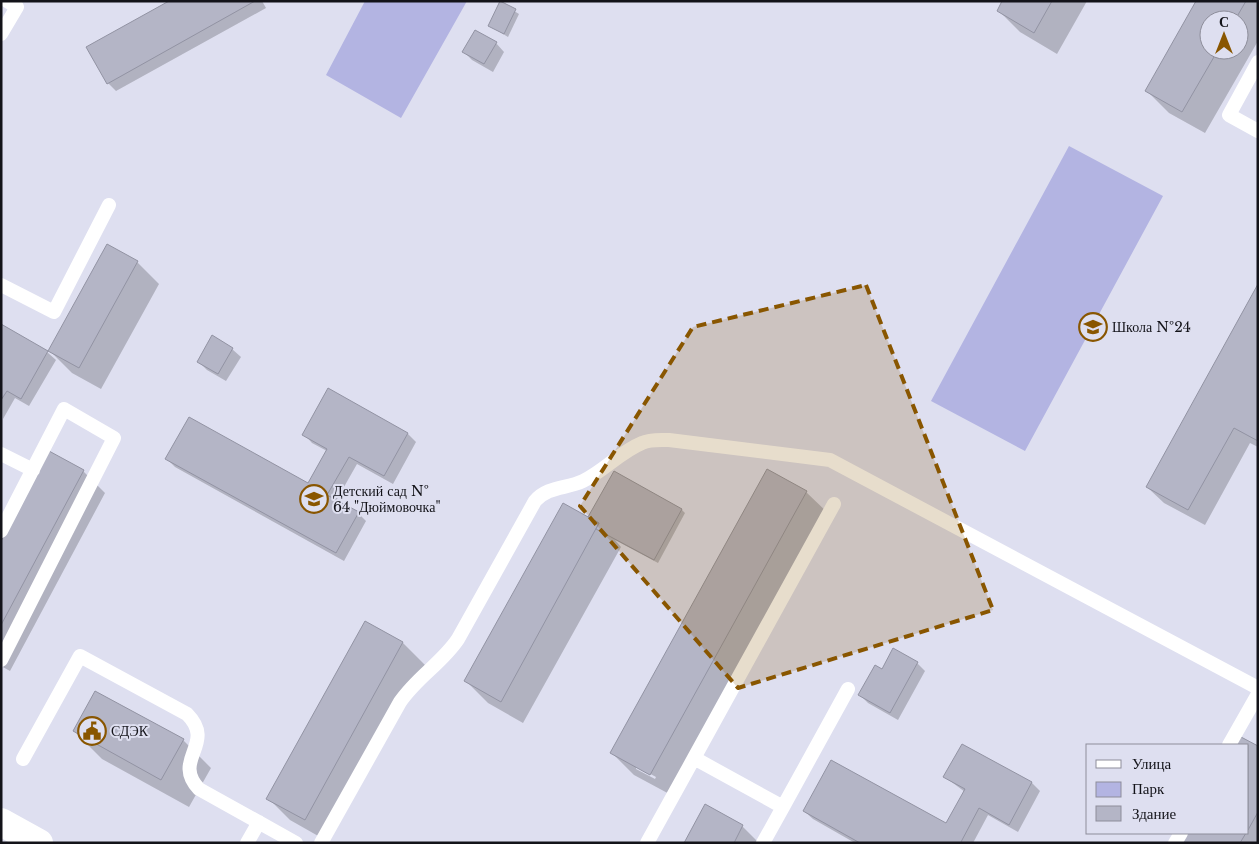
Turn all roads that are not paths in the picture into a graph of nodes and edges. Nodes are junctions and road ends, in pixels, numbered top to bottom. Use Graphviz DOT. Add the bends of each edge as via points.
graph roads {
  1 [pos="7,1"];
  2 [pos="1,34"];
  3 [pos="1258,62"];
  4 [pos="1258,131"];
  5 [pos="109,206"];
  6 [pos="1,285"];
  7 [pos="1,454"];
  8 [pos="33,470"];
  9 [pos="834,504"];
  10 [pos="1,531"];
  11 [pos="1,660"];
  12 [pos="1258,688"];
  13 [pos="848,689"];
  14 [pos="1258,694"];
  15 [pos="1231,744"];
  16 [pos="694,758"];
  17 [pos="23,759"];
  18 [pos="783,807"];
  19 [pos="1,822"];
  20 [pos="259,822"];
  21 [pos="39,843"];
  22 [pos="247,843"];
  23 [pos="296,843"];
  24 [pos="321,843"];
  25 [pos="646,843"];
  26 [pos="763,843"];
  1 -- 2 [label="lane" via="17,7"];
  3 -- 4 [label="lane" via="1229,116"];
  5 -- 6 [label="lane" via="54,312"];
  7 -- 8 [label="lane"];
  8 -- 10 [label="lane"];
  8 -- 11 [label="lane" via="64,409 114,438"];
  9 -- 16 [label="lane"];
  12 -- 24 [label="lane" via="830,460 669,440 644,441 586,480 552,489 534,501 458,639 403,697"];
  13 -- 18 [label="lane"];
  14 -- 15 [label="lane"];
  16 -- 18 [label="lane"];
  16 -- 25 [label="lane"];
  17 -- 20 [label="lane" via="80,656 188,714 199,734 199,741 189,760 192,782"];
  18 -- 26 [label="lane"];
  19 -- 21 [label="street"];
  20 -- 22 [label="lane"];
  20 -- 23 [label="lane"];
}
